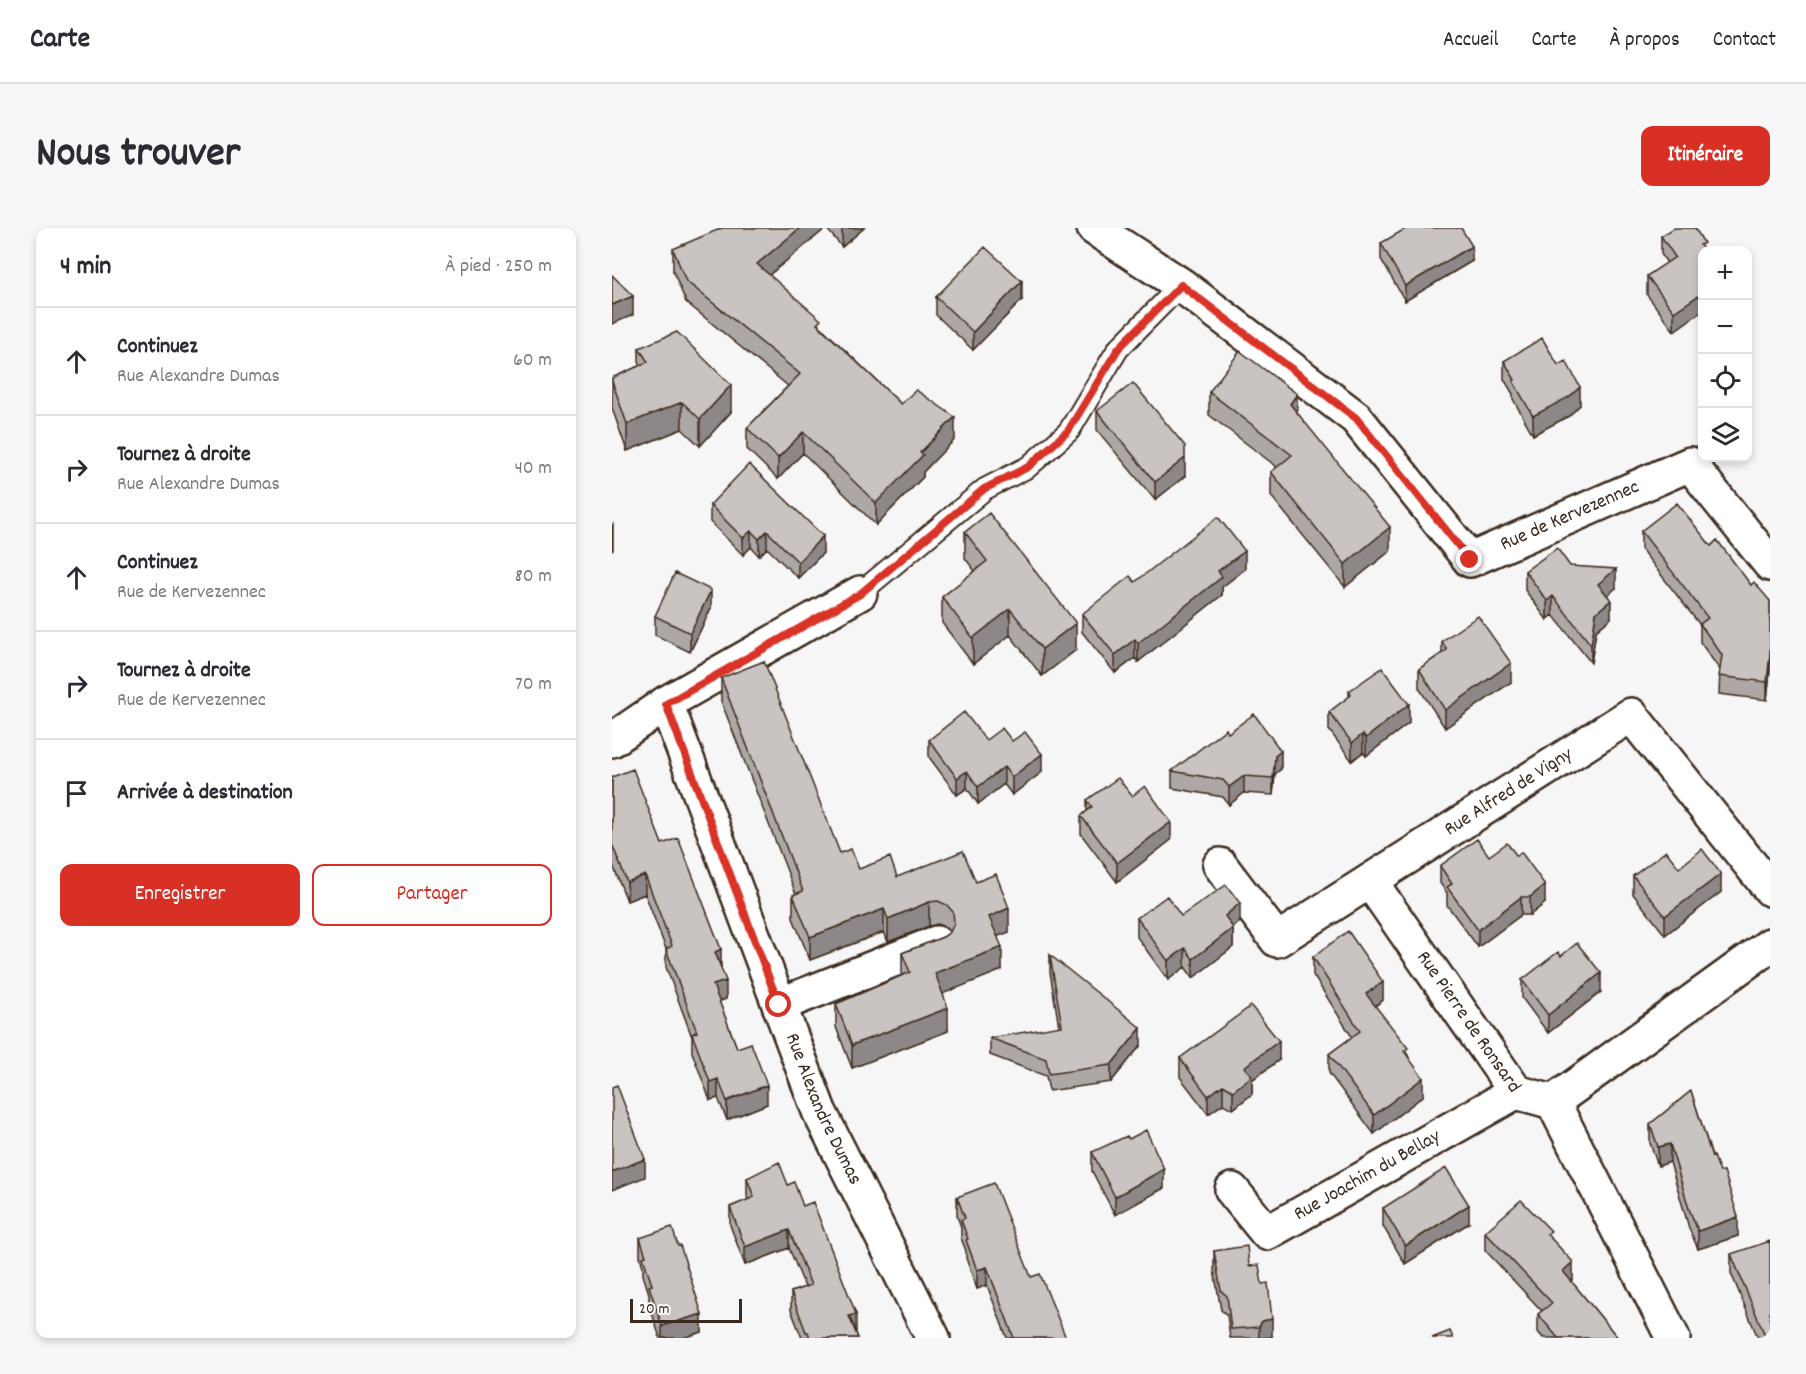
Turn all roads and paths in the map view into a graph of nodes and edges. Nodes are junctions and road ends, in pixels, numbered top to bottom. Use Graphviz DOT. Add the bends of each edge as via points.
graph roads {
  1 [pos="1094,228"];
  2 [pos="1181,285"];
  3 [pos="1770,564"];
  4 [pos="860,594"];
  5 [pos="666,704"];
  6 [pos="612,740"];
  7 [pos="1220,865"];
  8 [pos="1371,881"];
  9 [pos="1770,889"];
  10 [pos="936,943"];
  11 [pos="1770,945"];
  12 [pos="779,1005"];
  13 [pos="1516,1092"];
  14 [pos="1553,1102"];
  15 [pos="1232,1190"];
  16 [pos="933,1338"];
  17 [pos="1673,1338"];
  1 -- 2 [label="street, Rue de Kervezennec"];
  2 -- 3 [label="street, Rue de Kervezennec" via="1356,418 1470,560 1690,464"];
  2 -- 4 [label="lane" via="1118,349 1068,431 1028,467 984,489"];
  4 -- 5 [label="street"];
  5 -- 6 [label="street"];
  5 -- 12 [label="street, Rue Alexandre Dumas"];
  7 -- 8 [label="street, Rue Alfred de Vigny" via="1277,940"];
  8 -- 9 [label="street, Rue Alfred de Vigny" via="1631,715"];
  8 -- 13 [label="street, Rue Pierre de Ronsard"];
  10 -- 12 [label="street"];
  11 -- 14 [label="street"];
  12 -- 16 [label="street, Rue Alexandre Dumas" via="819,1111"];
  13 -- 14 [label="street, Rue Pierre de Ronsard"];
  13 -- 15 [label="street, Rue Joachim du Bellay" via="1266,1233"];
  14 -- 17 [label="street"];
}
